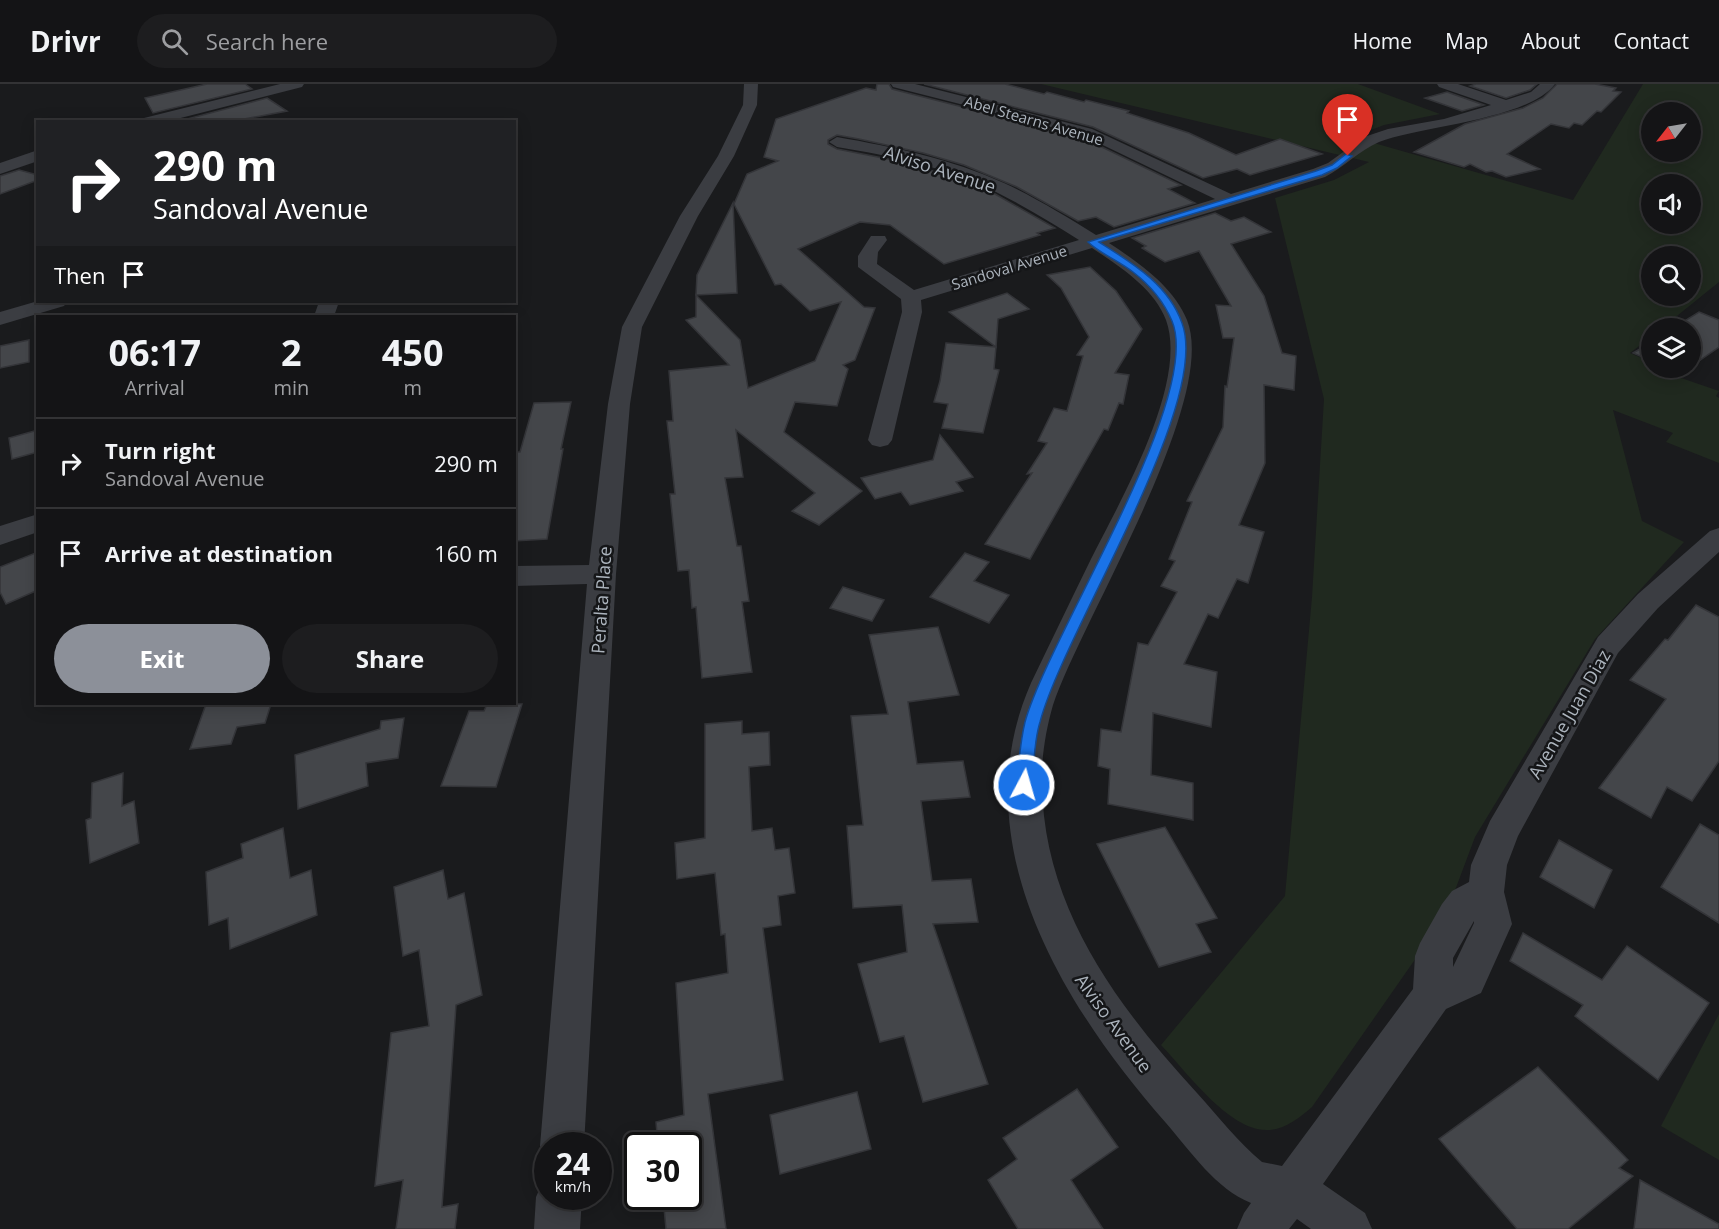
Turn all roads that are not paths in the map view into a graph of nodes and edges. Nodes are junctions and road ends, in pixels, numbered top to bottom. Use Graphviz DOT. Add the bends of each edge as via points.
graph roads {
  1 [pos="297,84"];
  2 [pos="751,84"];
  3 [pos="898,84"];
  4 [pos="1444,84"];
  5 [pos="1548,84"];
  6 [pos="1505,105"];
  7 [pos="153,120"];
  8 [pos="837,142"];
  9 [pos="36,155"];
  10 [pos="0,169"];
  11 [pos="1230,200"];
  12 [pos="878,240"];
  13 [pos="1092,242"];
  14 [pos="911,297"];
  15 [pos="54,303"];
  16 [pos="0,319"];
  17 [pos="880,440"];
  18 [pos="36,523"];
  19 [pos="0,536"];
  20 [pos="1719,537"];
  21 [pos="602,574"];
  22 [pos="516,576"];
  23 [pos="563,1132"];
  24 [pos="1291,1191"];
  25 [pos="558,1210"];
  26 [pos="557,1229"];
  27 [pos="1260,1229"];
  28 [pos="1349,1229"];
  1 -- 7 [label="street"];
  2 -- 21 [label="street, Peralta Place" via="750,105 726,156 689,216 632,327"];
  3 -- 11 [label="street, Abel Stearns Avenue" via="1087,132"];
  4 -- 6 [label="street"];
  5 -- 6 [label="street, Sandoval Avenue" via="1536,95"];
  6 -- 11 [label="street, Sandoval Avenue" via="1446,123 1393,132 1370,140 1319,173"];
  8 -- 13 [label="street, Alviso Avenue" via="880,149 978,177"];
  9 -- 10 [label="street"];
  11 -- 13 [label="street, Sandoval Avenue"];
  12 -- 14 [label="street" via="868,253 868,267"];
  13 -- 14 [label="street, Sandoval Avenue"];
  13 -- 24 [label="street, Alviso Avenue" via="1137,270 1161,293 1177,322 1181,353 1176,386 1155,452 1032,722 1024,785 1038,880 1076,969 1132,1053 1249,1180"];
  14 -- 17 [label="street" via="912,312"];
  15 -- 16 [label="street"];
  18 -- 19 [label="street"];
  20 -- 24 [label="street, Avenue Juan Diaz" via="1608,645 1502,832 1486,891 1493,924 1467,980 1432,995"];
  21 -- 22 [label="street"];
  21 -- 23 [label="street, Peralta Place"];
  24 -- 27 [label="street, Avenue Juan Diaz"];
  24 -- 28 [label="street, Alviso Avenue"];
  25 -- 26 [label="street"];
}
